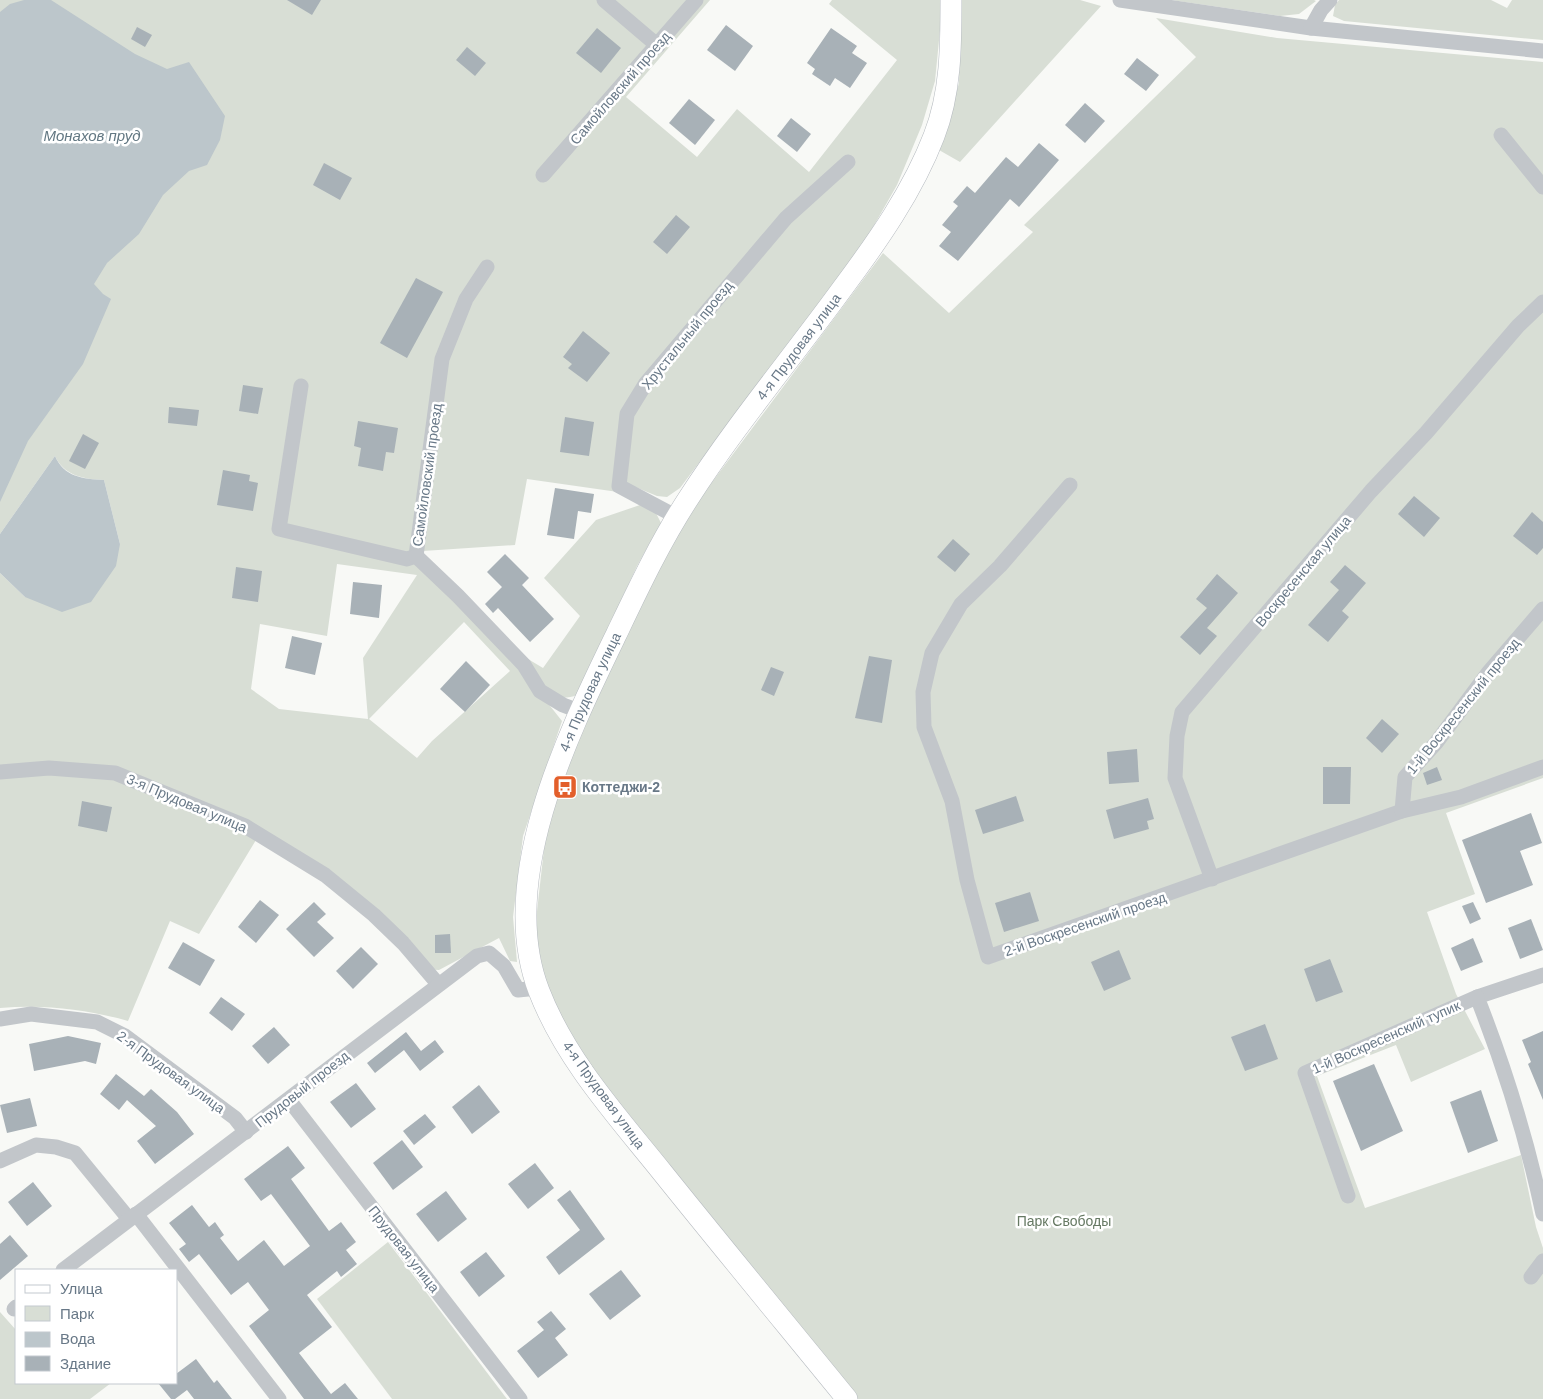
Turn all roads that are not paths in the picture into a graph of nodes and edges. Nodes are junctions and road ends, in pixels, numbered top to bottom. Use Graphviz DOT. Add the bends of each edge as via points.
graph roads {
  1 [pos="604,0"];
  2 [pos="696,0"];
  3 [pos="951,0"];
  4 [pos="1120,0"];
  5 [pos="1330,0"];
  6 [pos="1312,28"];
  7 [pos="658,46"];
  8 [pos="1543,51"];
  9 [pos="1501,135"];
  10 [pos="848,162"];
  11 [pos="543,175"];
  12 [pos="1543,187"];
  13 [pos="487,267"];
  14 [pos="1543,302"];
  15 [pos="302,386"];
  16 [pos="1070,485"];
  17 [pos="677,518"];
  18 [pos="416,556"];
  19 [pos="1543,609"];
  20 [pos="579,711"];
  21 [pos="1543,767"];
  22 [pos="0,772"];
  23 [pos="1402,811"];
  24 [pos="1212,879"];
  25 [pos="1543,974"];
  26 [pos="438,984"];
  27 [pos="538,988"];
  28 [pos="1477,997"];
  29 [pos="0,1019"];
  30 [pos="289,1100"];
  31 [pos="246,1132"];
  32 [pos="0,1161"];
  33 [pos="1348,1196"];
  34 [pos="1543,1214"];
  35 [pos="133,1216"];
  36 [pos="1543,1261"];
  37 [pos="64,1269"];
  38 [pos="176,1269"];
  39 [pos="178,1272"];
  40 [pos="1531,1277"];
  41 [pos="280,1399"];
  42 [pos="520,1399"];
  43 [pos="847,1399"];
  1 -- 7 [label="street"];
  2 -- 7 [label="street, Самойловский проезд"];
  3 -- 17 [label="main road, 4-я Прудовая улица" via="948,82 935,136 908,189 871,250 730,440"];
  4 -- 6 [label="street"];
  5 -- 6 [label="street"];
  6 -- 8 [label="street"];
  7 -- 11 [label="street, Самойловский проезд"];
  9 -- 12 [label="street"];
  10 -- 17 [label="street, Хрустальный проезд" via="786,218 646,383 627,414 619,486"];
  13 -- 18 [label="street, Самойловский проезд" via="466,299 442,359"];
  14 -- 24 [label="street, Воскресенская улица" via="1371,491 1182,712 1175,778"];
  15 -- 18 [label="street" via="279,529 407,560"];
  16 -- 24 [label="street, 2-й Воскресенский проезд" via="1000,566 961,604 932,653 923,692 924,727 952,801 988,957"];
  17 -- 20 [label="main road, 4-я Прудовая улица" via="647,571"];
  18 -- 20 [label="street, Самойловский проезд" via="524,665 540,691"];
  19 -- 23 [label="street, 1-й Воскресенский проезд" via="1405,777"];
  20 -- 27 [label="main road, 4-я Прудовая улица" via="535,837 526,936"];
  21 -- 23 [label="street, 2-й Воскресенский проезд" via="1461,797"];
  22 -- 26 [label="street, 3-я Прудовая улица" via="49,768 115,773 245,826 325,875 374,915"];
  23 -- 24 [label="street, 2-й Воскресенский проезд"];
  25 -- 28 [label="street"];
  26 -- 27 [label="street, Прудовый проезд" via="477,956 489,953 504,966 518,990"];
  26 -- 30 [label="street, Прудовый проезд"];
  27 -- 43 [label="main road, 4-я Прудовая улица" via="555,1028 605,1101"];
  28 -- 33 [label="street, 1-й Воскресенский тупик" via="1305,1073"];
  28 -- 34 [label="street" via="1497,1048 1530,1154"];
  29 -- 31 [label="street, 2-я Прудовая улица" via="31,1014 97,1022 125,1036 235,1118"];
  30 -- 31 [label="street, Прудовый проезд"];
  30 -- 42 [label="street, Прудовая улица"];
  31 -- 35 [label="street, Прудовый проезд"];
  32 -- 35 [label="street" via="36,1145 75,1153"];
  35 -- 37 [label="street, Прудовый проезд"];
  35 -- 38 [label="street"];
  36 -- 40 [label="street"];
  39 -- 41 [label="street"];
}
